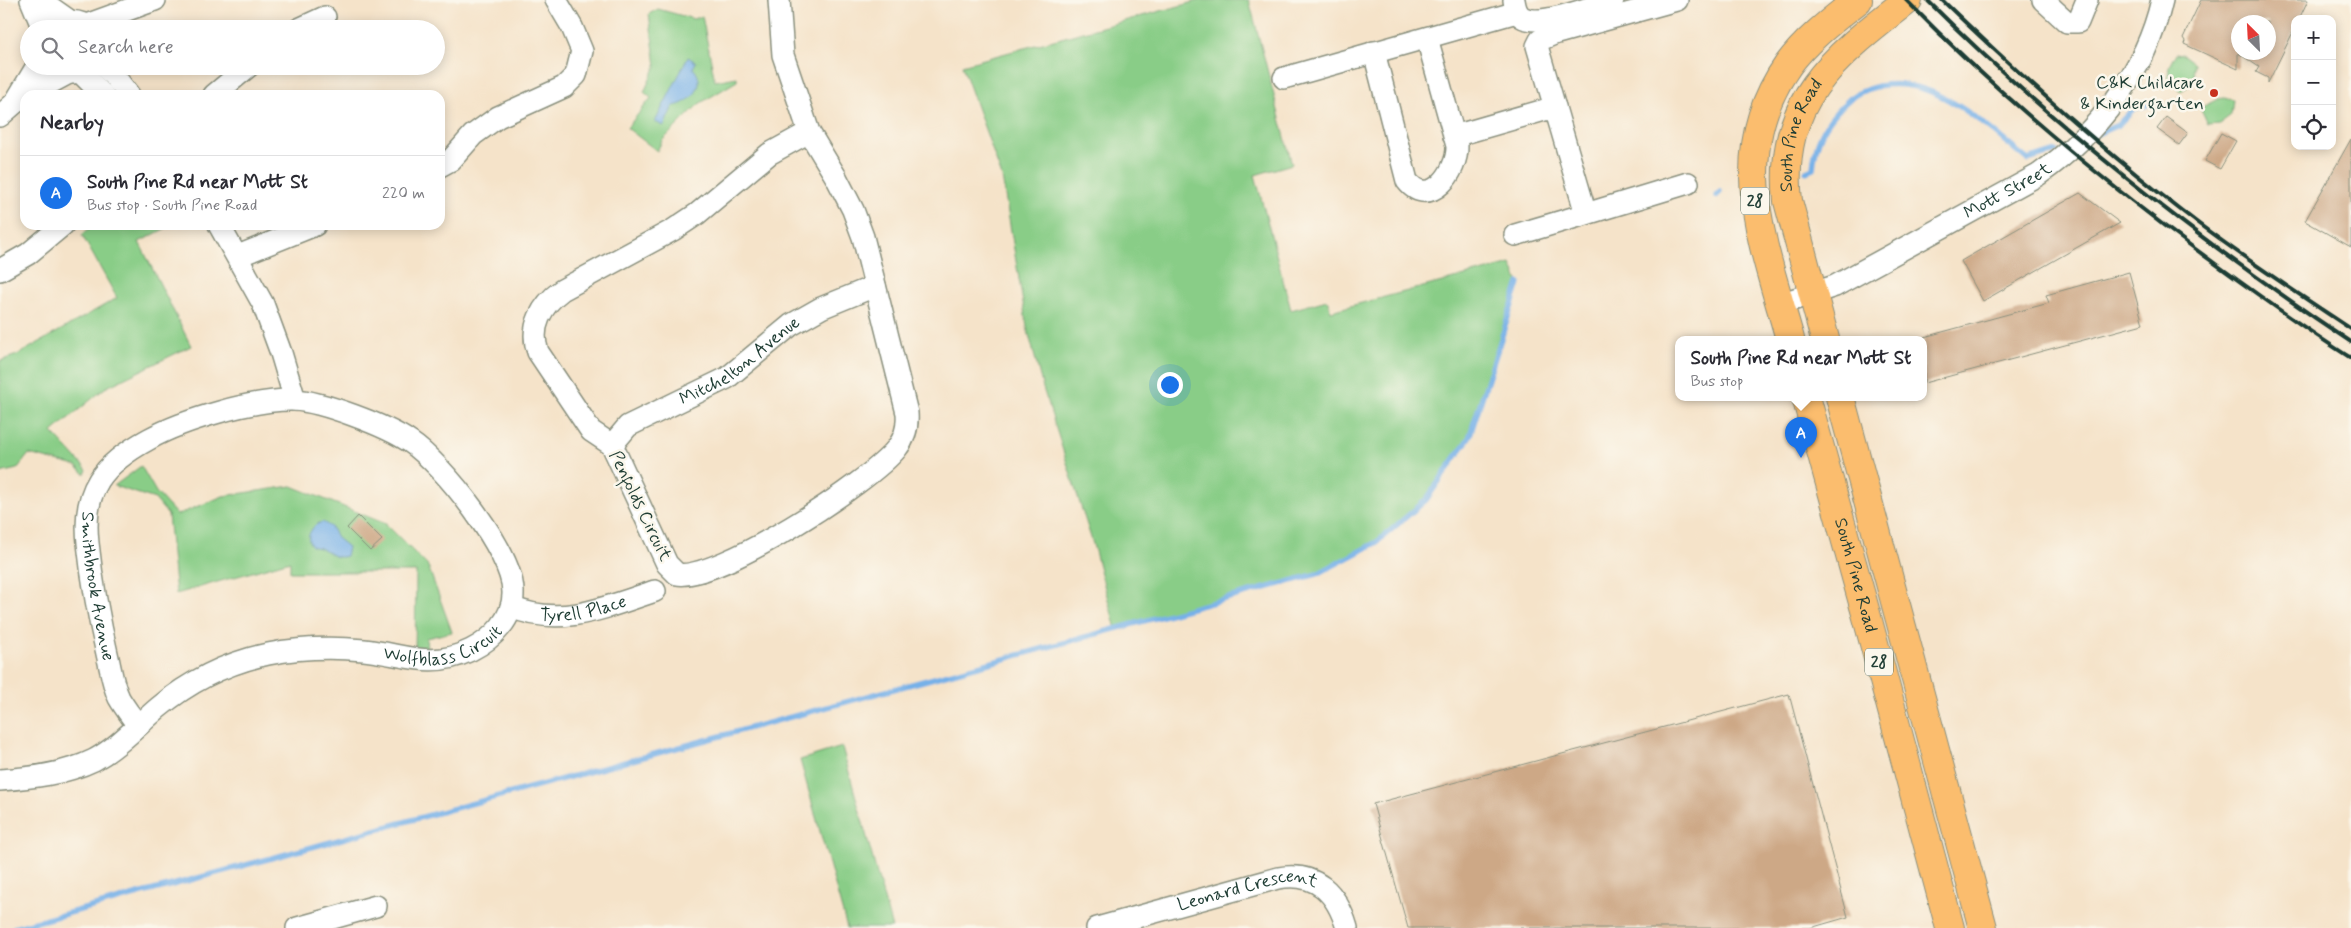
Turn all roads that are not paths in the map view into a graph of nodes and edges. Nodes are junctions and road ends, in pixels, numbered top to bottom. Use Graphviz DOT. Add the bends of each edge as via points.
graph roads {
  1 [pos="31,0"];
  2 [pos="40,0"];
  3 [pos="556,0"];
  4 [pos="779,0"];
  5 [pos="1613,0"];
  6 [pos="1677,0"];
  7 [pos="1858,0"];
  8 [pos="1908,0"];
  9 [pos="2043,0"];
  10 [pos="2087,0"];
  11 [pos="2162,0"];
  12 [pos="151,2"];
  13 [pos="1515,6"];
  14 [pos="325,17"];
  15 [pos="39,20"];
  16 [pos="67,20"];
  17 [pos="94,20"];
  18 [pos="131,20"];
  19 [pos="318,20"];
  20 [pos="1538,31"];
  21 [pos="1427,38"];
  22 [pos="1374,52"];
  23 [pos="33,75"];
  24 [pos="64,75"];
  25 [pos="79,75"];
  26 [pos="113,75"];
  27 [pos="238,75"];
  28 [pos="1284,78"];
  29 [pos="26,90"];
  30 [pos="37,90"];
  31 [pos="97,90"];
  32 [pos="125,90"];
  33 [pos="220,90"];
  34 [pos="20,100"];
  35 [pos="1554,107"];
  36 [pos="0,116"];
  37 [pos="808,132"];
  38 [pos="1454,136"];
  39 [pos="445,163"];
  40 [pos="1688,183"];
  41 [pos="1586,214"];
  42 [pos="57,230"];
  43 [pos="222,230"];
  44 [pos="303,230"];
  45 [pos="1515,235"];
  46 [pos="238,256"];
  47 [pos="0,270"];
  48 [pos="875,286"];
  49 [pos="1812,295"];
  50 [pos="1780,304"];
  51 [pos="1789,336"];
  52 [pos="1823,336"];
  53 [pos="295,400"];
  54 [pos="1807,401"];
  55 [pos="1841,401"];
  56 [pos="612,446"];
  57 [pos="656,591"];
  58 [pos="511,607"];
  59 [pos="138,726"];
  60 [pos="0,780"];
  61 [pos="376,906"];
  62 [pos="297,928"];
  63 [pos="1097,928"];
  64 [pos="1346,928"];
  65 [pos="1950,928"];
  66 [pos="1983,928"];
  1 -- 15 [label="street"];
  2 -- 16 [label="street"];
  3 -- 39 [label="street" via="582,51 576,75 564,87 498,117 473,135"];
  4 -- 37 [label="street, Penfolds Circuit" via="783,55"];
  5 -- 20 [label="street"];
  6 -- 20 [label="street" via="1554,34"];
  7 -- 50 [label="highway, South Pine Road / 28" via="1788,65 1762,118 1757,136 1753,179 1756,210"];
  8 -- 49 [label="highway, South Pine Road / 28" via="1834,61 1812,88 1796,123 1786,180 1788,201"];
  9 -- 10 [label="street" via="2067,22 2078,22"];
  11 -- 49 [label="street, Mott Street" via="2153,35 2142,59 2102,116 2060,160 1852,277"];
  12 -- 17 [label="street"];
  12 -- 18 [label="street"];
  13 -- 20 [label="street"];
  13 -- 21 [label="street"];
  14 -- 19 [label="street"];
  20 -- 35 [label="street" via="1537,46"];
  21 -- 22 [label="street"];
  21 -- 38 [label="street"];
  22 -- 28 [label="street"];
  22 -- 38 [label="street" via="1407,181 1412,187 1423,192 1442,183 1454,167 1457,155"];
  23 -- 29 [label="street"];
  24 -- 30 [label="street"];
  25 -- 31 [label="street"];
  26 -- 32 [label="street"];
  27 -- 33 [label="street"];
  34 -- 36 [label="street"];
  35 -- 38 [label="street"];
  35 -- 41 [label="street"];
  37 -- 48 [label="street, Penfolds Circuit" via="853,210"];
  37 -- 56 [label="street, Penfolds Circuit" via="769,154 697,214 562,290 541,311 535,335 538,352 591,431"];
  40 -- 41 [label="street"];
  41 -- 45 [label="street"];
  42 -- 47 [label="street" via="28,254"];
  43 -- 46 [label="street"];
  44 -- 46 [label="street"];
  46 -- 53 [label="street" via="262,304"];
  48 -- 56 [label="street, Mitchelton Avenue" via="821,308 791,326 728,378 628,426"];
  48 -- 56 [label="street, Penfolds Circuit" via="908,424 904,436 889,457 806,519 693,575 677,574 667,564"];
  49 -- 50 [label="street, Mott Street"];
  49 -- 52 [label="highway, South Pine Road / 28"];
  50 -- 51 [label="highway, South Pine Road / 28"];
  53 -- 58 [label="street, Wolfblass Circuit" via="370,422 414,444 448,479 488,531 508,569 514,590"];
  53 -- 59 [label="street, Smithbrook Avenue" via="223,411 170,429 118,459 96,482 87,509 86,527 101,628 119,698"];
  54 -- 65 [label="highway, South Pine Road / 28"];
  55 -- 66 [label="highway, South Pine Road / 28"];
  57 -- 58 [label="street, Tyrell Place" via="569,617 543,617"];
  58 -- 59 [label="street, Wolfblass Circuit" via="502,626 487,639 451,657 423,661 366,650 319,648 268,654 227,666 188,685"];
  59 -- 60 [label="street, Wolfblass Circuit" via="92,760 57,773"];
  61 -- 62 [label="street"];
  63 -- 64 [label="street, Leonard Crescent" via="1278,878 1292,877 1312,881 1328,891 1339,904"];
}
